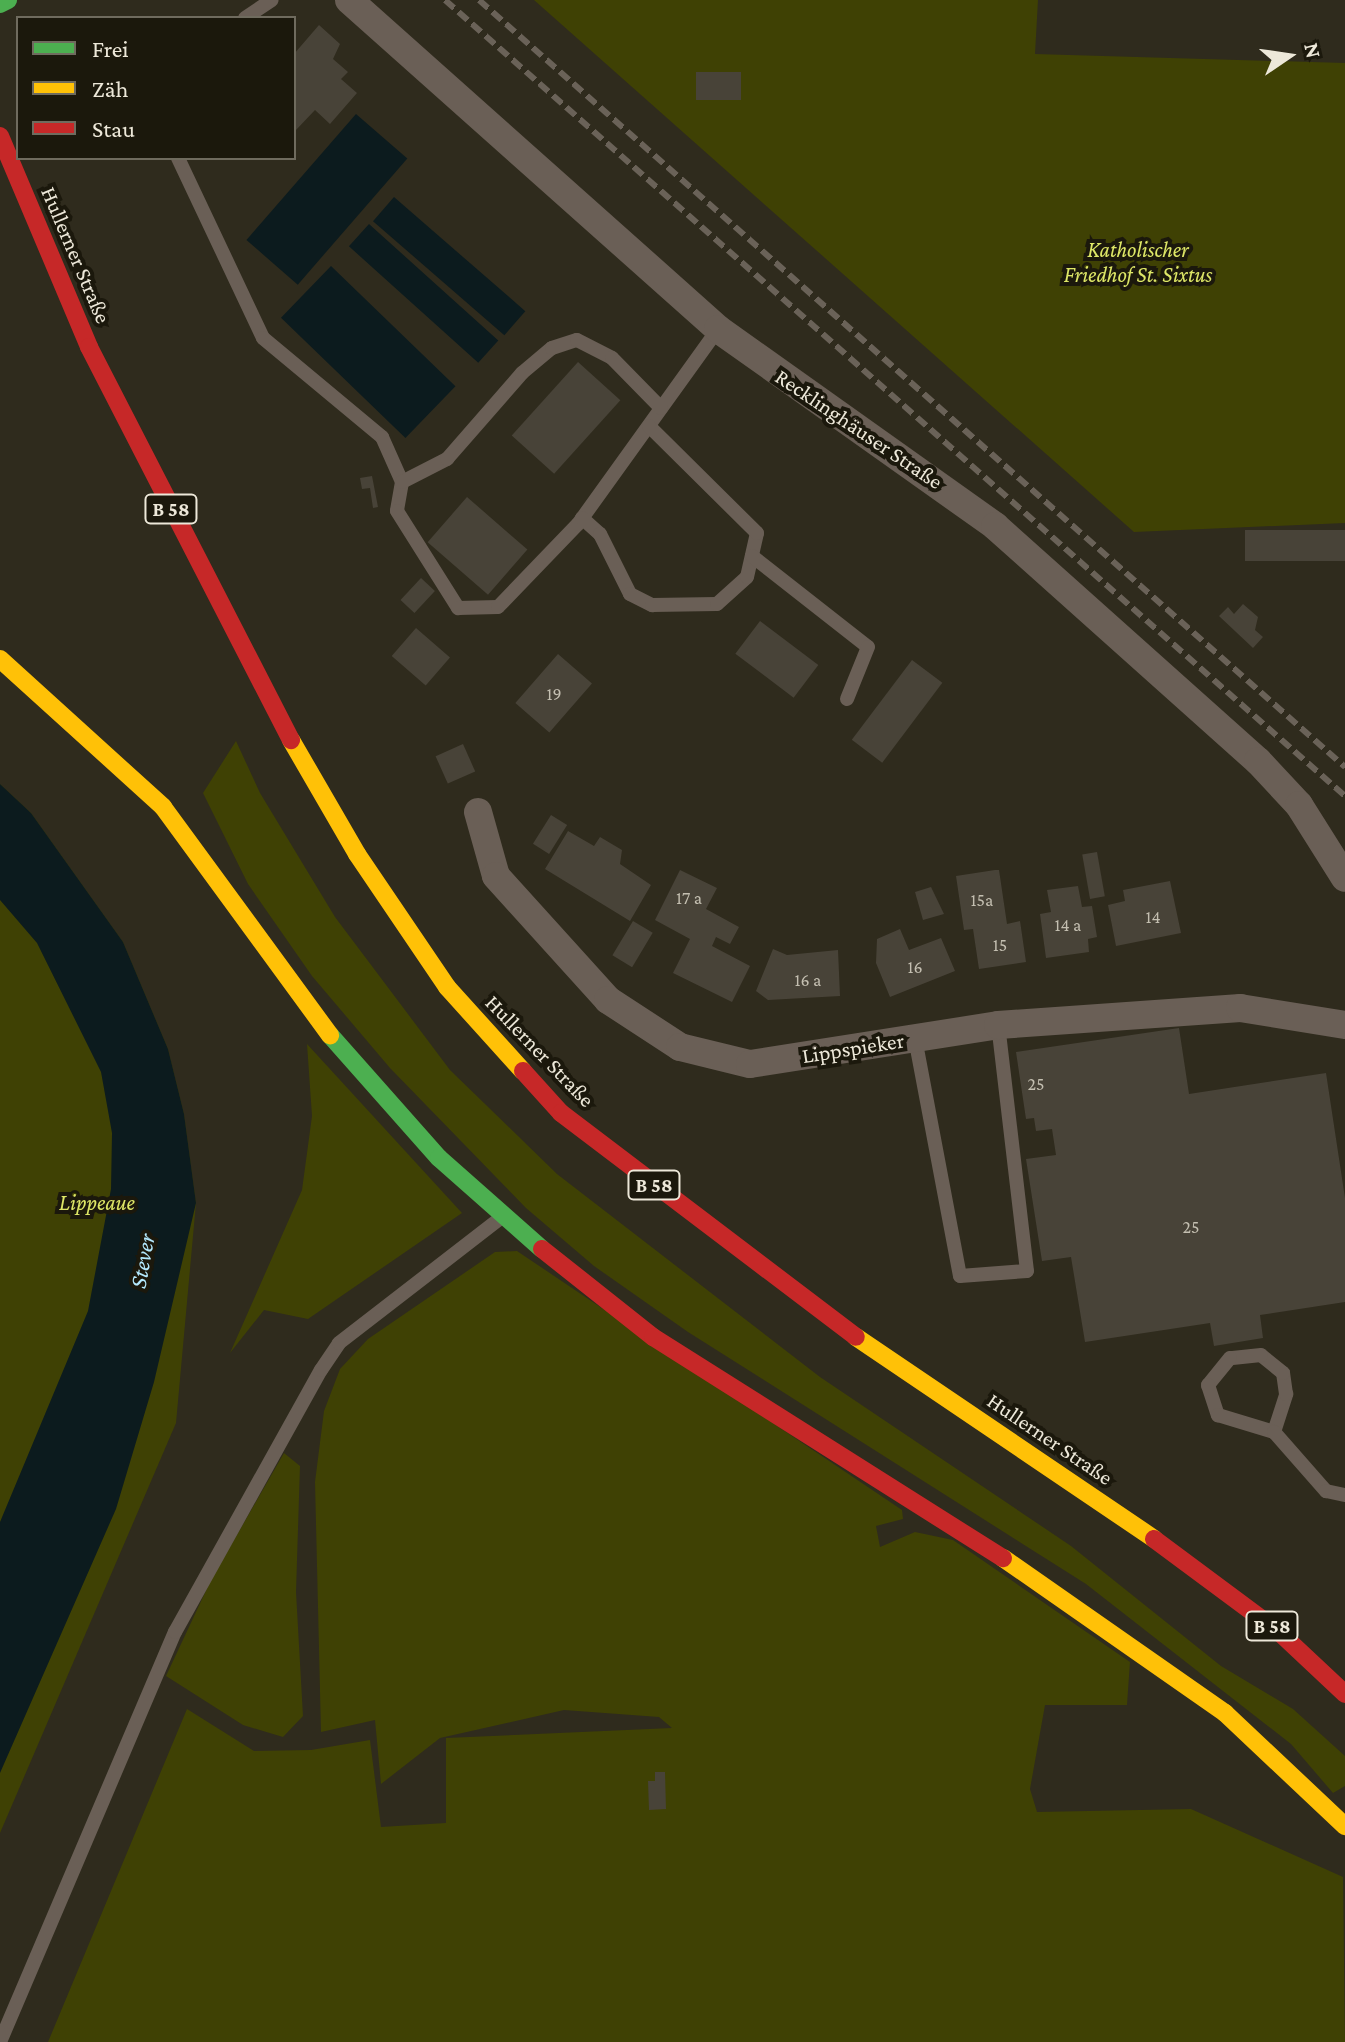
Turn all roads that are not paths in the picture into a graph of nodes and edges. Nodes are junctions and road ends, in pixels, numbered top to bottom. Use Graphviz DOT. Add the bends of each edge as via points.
graph roads {
  1 [pos="8,0"];
  2 [pos="272,0"];
  3 [pos="349,0"];
  4 [pos="0,4"];
  5 [pos="248,16"];
  6 [pos="0,136"];
  7 [pos="179,160"];
  8 [pos="32,262"];
  9 [pos="718,329"];
  10 [pos="89,347"];
  11 [pos="661,408"];
  12 [pos="649,426"];
  13 [pos="402,482"];
  14 [pos="582,518"];
  15 [pos="752,556"];
  16 [pos="0,659"];
  17 [pos="847,699"];
  18 [pos="478,812"];
  19 [pos="1345,878"];
  20 [pos="998,1025"];
  21 [pos="1345,1025"];
  22 [pos="915,1038"];
  23 [pos="501,1217"];
  24 [pos="1274,1432"];
  25 [pos="1345,1495"];
  26 [pos="1345,1694"];
  27 [pos="1345,1826"];
  28 [pos="0,2042"];
  1 -- 4 [label="main road"];
  2 -- 5 [label="lane"];
  3 -- 9 [label="street, Recklinghäuser Straße"];
  6 -- 10 [label="main road, Hullerner Straße / B 58"];
  7 -- 13 [label="lane" via="263,338 382,437"];
  8 -- 10 [label="main road, Hullerner Straße / B 58"];
  9 -- 11 [label="lane"];
  9 -- 19 [label="street, Recklinghäuser Straße" via="995,526 1258,761 1299,805"];
  10 -- 26 [label="main road, Hullerner Straße / B 58" via="252,671 357,854 447,987 561,1113 806,1303 1193,1565 1278,1631"];
  11 -- 12 [label="lane"];
  11 -- 13 [label="lane" via="612,358 577,340 552,348 522,373 447,459"];
  12 -- 14 [label="lane"];
  12 -- 15 [label="lane" via="757,533"];
  13 -- 14 [label="lane" via="397,511 458,608 498,607"];
  14 -- 15 [label="lane" via="600,534 630,594 652,605 717,604 747,577"];
  15 -- 17 [label="lane" via="868,647"];
  16 -- 23 [label="main road" via="163,807 326,1031 439,1158"];
  18 -- 22 [label="street, Lippspieker" via="496,876 608,1000 680,1047 750,1064"];
  20 -- 21 [label="street, Lippspieker" via="1240,1008"];
  20 -- 22 [label="street, Lippspieker"];
  20 -- 22 [label="lane" via="1027,1271 960,1276"];
  23 -- 27 [label="main road" via="653,1337 935,1513 1138,1649 1225,1713"];
  23 -- 28 [label="lane" via="339,1343 321,1370 175,1632"];
  24 -- 24 [label="lane" via="1286,1394 1283,1373 1261,1355 1230,1358 1208,1385 1218,1415"];
  24 -- 25 [label="lane" via="1326,1491"];
}
